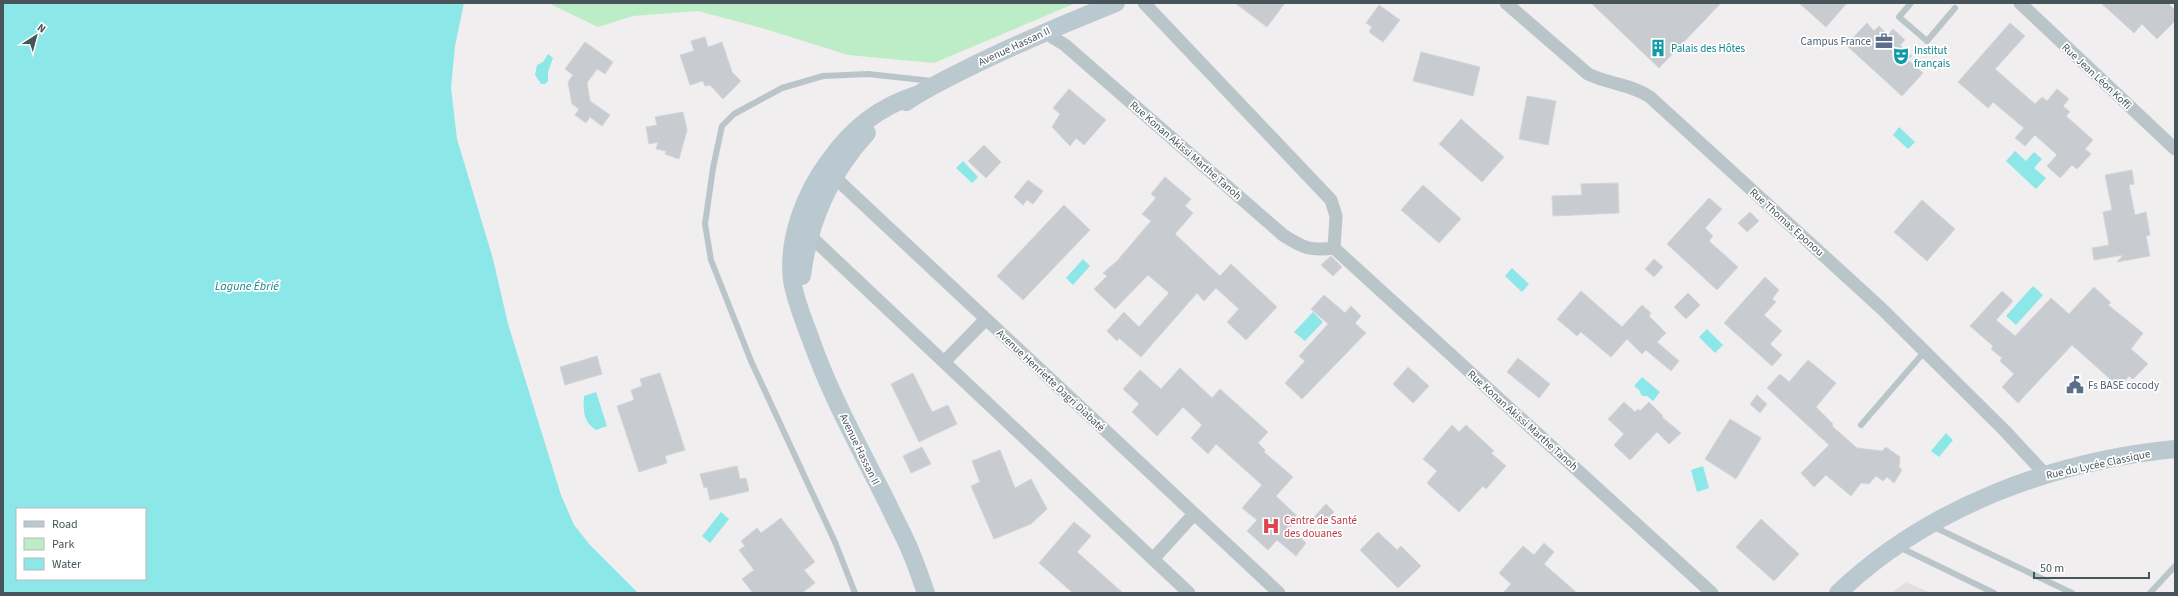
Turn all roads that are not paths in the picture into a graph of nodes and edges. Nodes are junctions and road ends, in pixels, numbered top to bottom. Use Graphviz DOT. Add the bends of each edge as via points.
graph roads {
  1 [pos="1116,3"];
  2 [pos="1144,3"];
  3 [pos="1506,3"];
  4 [pos="1911,3"];
  5 [pos="2020,3"];
  6 [pos="1955,8"];
  7 [pos="1044,32"];
  8 [pos="940,82"];
  9 [pos="2175,149"];
  10 [pos="829,172"];
  11 [pos="804,230"];
  12 [pos="1334,248"];
  13 [pos="986,319"];
  14 [pos="1925,351"];
  15 [pos="944,362"];
  16 [pos="1861,425"];
  17 [pos="2175,449"];
  18 [pos="2045,474"];
  19 [pos="1194,514"];
  20 [pos="1930,526"];
  21 [pos="1897,547"];
  22 [pos="1153,559"];
  23 [pos="2175,566"];
  24 [pos="855,593"];
  25 [pos="926,593"];
  26 [pos="1189,593"];
  27 [pos="1279,593"];
  28 [pos="1712,593"];
  29 [pos="1838,593"];
  30 [pos="1994,593"];
  31 [pos="2072,593"];
  32 [pos="2150,593"];
  1 -- 7 [label="street, Avenue Hassan II"];
  2 -- 12 [label="street" via="1331,200 1336,216"];
  3 -- 14 [label="street, Rue Thomas Eponou" via="1588,74 1601,81 1631,87 1650,97"];
  4 -- 6 [label="lane" via="1899,17 1927,41"];
  5 -- 9 [label="street, Rue Jean Léon Koffi"];
  7 -- 8 [label="street, Avenue Hassan II"];
  7 -- 12 [label="street, Rue Konan Akissi Marthe Tanoh" via="1065,45 1284,235 1301,247 1316,250"];
  8 -- 10 [label="street, Avenue Hassan II" via="880,110 858,125 838,147"];
  8 -- 24 [label="lane" via="868,74 823,76 782,88 734,114 722,126 713,168 706,224 711,260 751,361 835,542"];
  10 -- 11 [label="street, Avenue Hassan II" via="810,193"];
  10 -- 13 [label="street, Avenue Henriette Dagri Diabaté"];
  11 -- 15 [label="street"];
  11 -- 25 [label="street, Avenue Hassan II" via="798,303 828,384 910,550"];
  12 -- 28 [label="street, Rue Konan Akissi Marthe Tanoh"];
  13 -- 15 [label="street"];
  13 -- 19 [label="street, Avenue Henriette Dagri Diabaté"];
  14 -- 16 [label="lane"];
  14 -- 18 [label="street, Rue Thomas Eponou"];
  15 -- 22 [label="street"];
  17 -- 18 [label="street, Rue du Lycée Classique" via="2096,462"];
  18 -- 20 [label="street, Rue du Lycée Classique" via="1981,499"];
  19 -- 22 [label="street"];
  19 -- 27 [label="street, Avenue Henriette Dagri Diabaté"];
  20 -- 21 [label="street, Rue du Lycée Classique"];
  20 -- 31 [label="lane"];
  21 -- 29 [label="street, Rue du Lycée Classique"];
  21 -- 30 [label="lane"];
  22 -- 26 [label="street"];
  23 -- 32 [label="lane"];
}
